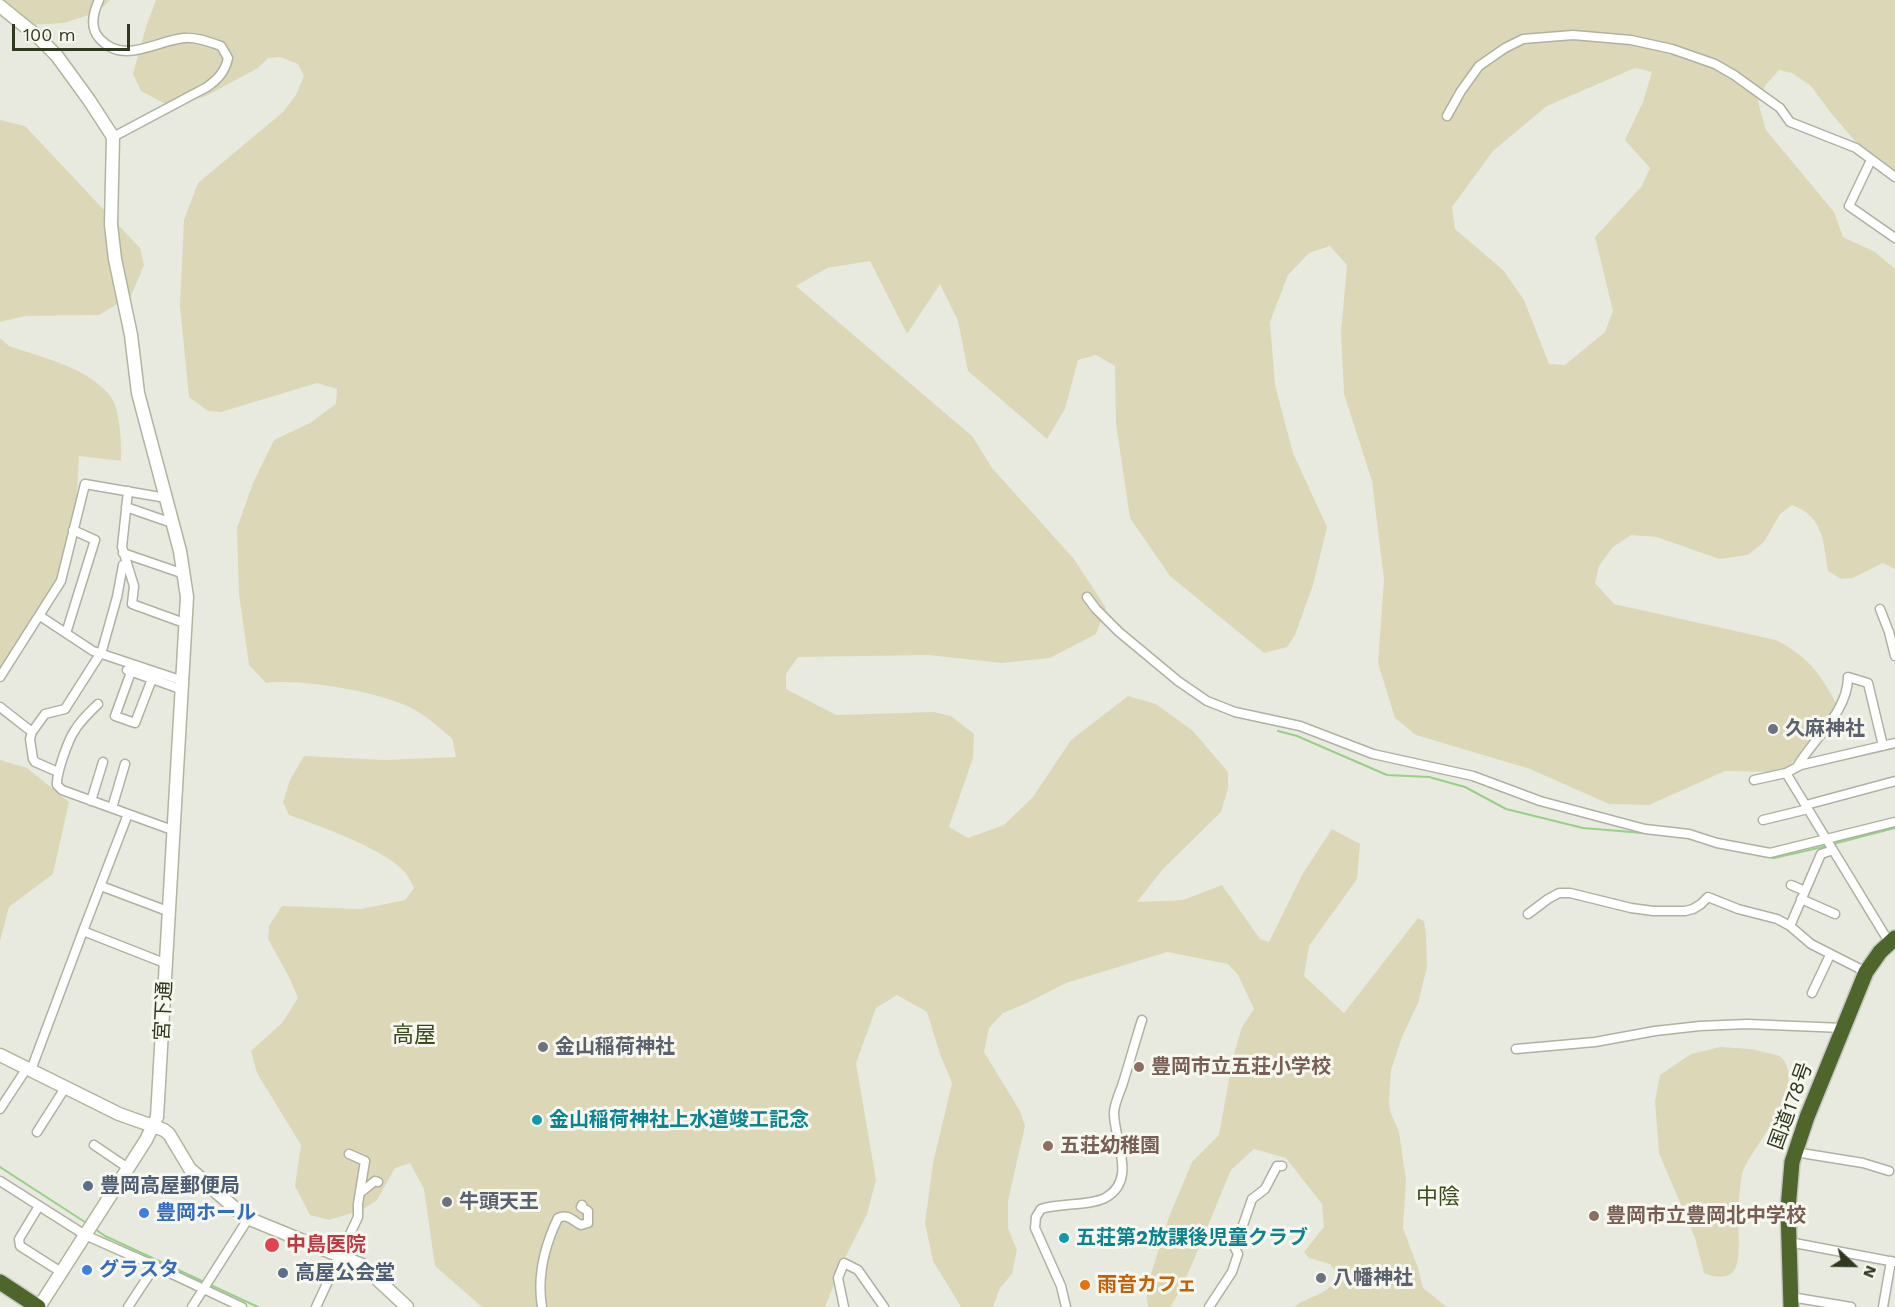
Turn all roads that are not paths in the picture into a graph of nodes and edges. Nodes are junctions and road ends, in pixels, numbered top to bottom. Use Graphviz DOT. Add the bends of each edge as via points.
graph roads {
  1 [pos="99,0"];
  2 [pos="0,6"];
  3 [pos="1447,116"];
  4 [pos="113,137"];
  5 [pos="1871,160"];
  6 [pos="1895,177"];
  7 [pos="1895,238"];
  8 [pos="128,491"];
  9 [pos="166,498"];
  10 [pos="126,507"];
  11 [pos="172,522"];
  12 [pos="73,530"];
  13 [pos="123,553"];
  14 [pos="123,566"];
  15 [pos="184,574"];
  16 [pos="1087,597"];
  17 [pos="1880,609"];
  18 [pos="40,616"];
  19 [pos="187,624"];
  20 [pos="67,630"];
  21 [pos="100,654"];
  22 [pos="1895,656"];
  23 [pos="0,677"];
  24 [pos="152,679"];
  25 [pos="183,686"];
  26 [pos="98,704"];
  27 [pos="0,707"];
  28 [pos="32,732"];
  29 [pos="1895,743"];
  30 [pos="1883,746"];
  31 [pos="104,762"];
  32 [pos="125,764"];
  33 [pos="1796,768"];
  34 [pos="58,772"];
  35 [pos="1786,772"];
  36 [pos="1754,780"];
  37 [pos="1895,781"];
  38 [pos="91,801"];
  39 [pos="1807,807"];
  40 [pos="112,808"];
  41 [pos="128,814"];
  42 [pos="1763,820"];
  43 [pos="1895,822"];
  44 [pos="175,831"];
  45 [pos="1826,839"];
  46 [pos="1833,850"];
  47 [pos="1791,885"];
  48 [pos="100,886"];
  49 [pos="1803,895"];
  50 [pos="170,912"];
  51 [pos="1528,914"];
  52 [pos="1835,914"];
  53 [pos="1790,926"];
  54 [pos="83,931"];
  55 [pos="1890,946"];
  56 [pos="1830,955"];
  57 [pos="167,964"];
  58 [pos="1866,972"];
  59 [pos="1812,993"];
  60 [pos="1142,1020"];
  61 [pos="1843,1028"];
  62 [pos="1516,1049"];
  63 [pos="0,1055"];
  64 [pos="29,1069"];
  65 [pos="65,1088"];
  66 [pos="0,1109"];
  67 [pos="153,1126"];
  68 [pos="37,1132"];
  69 [pos="94,1145"];
  70 [pos="1795,1152"];
  71 [pos="349,1154"];
  72 [pos="1282,1166"];
  73 [pos="128,1168"];
  74 [pos="1889,1171"];
  75 [pos="0,1181"];
  76 [pos="378,1182"];
  77 [pos="360,1193"];
  78 [pos="580,1205"];
  79 [pos="39,1206"];
  80 [pos="248,1219"];
  81 [pos="89,1229"];
  82 [pos="1789,1242"];
  83 [pos="339,1255"];
  84 [pos="1893,1261"];
  85 [pos="155,1266"];
  86 [pos="61,1272"];
  87 [pos="0,1282"];
  88 [pos="204,1288"];
  89 [pos="1791,1302"];
  90 [pos="38,1307"];
  91 [pos="128,1307"];
  92 [pos="192,1307"];
  93 [pos="242,1307"];
  94 [pos="316,1307"];
  95 [pos="407,1307"];
  96 [pos="542,1307"];
  97 [pos="844,1307"];
  98 [pos="884,1307"];
  99 [pos="1066,1307"];
  100 [pos="1209,1307"];
  101 [pos="1851,1307"];
  102 [pos="1883,1307"];
  1 -- 4 [label="street" via="93,26 107,46 122,52 185,38 202,39 220,46 228,58 219,78 207,87"];
  2 -- 4 [label="street" via="57,56"];
  3 -- 5 [label="street" via="1479,66 1523,39 1573,35 1631,40 1714,64 1780,108 1790,122 1845,143"];
  4 -- 9 [label="street, 宮下通" via="111,225 115,259 138,393"];
  5 -- 6 [label="street"];
  5 -- 7 [label="street" via="1849,206"];
  8 -- 9 [label="street"];
  8 -- 10 [label="street"];
  8 -- 12 [label="street" via="85,484"];
  9 -- 11 [label="street, 宮下通"];
  10 -- 11 [label="street"];
  10 -- 13 [label="street"];
  11 -- 15 [label="street, 宮下通"];
  12 -- 18 [label="street" via="61,581"];
  12 -- 20 [label="street" via="95,540"];
  13 -- 15 [label="street"];
  13 -- 19 [label="street" via="134,586 132,604"];
  14 -- 21 [label="street"];
  15 -- 19 [label="street, 宮下通"];
  16 -- 45 [label="street" via="1119,632 1178,681 1208,701 1235,712 1300,726 1373,754 1473,776 1540,801 1645,829 1689,834 1770,853"];
  17 -- 22 [label="street"];
  18 -- 21 [label="street"];
  18 -- 23 [label="street"];
  19 -- 25 [label="street, 宮下通"];
  21 -- 25 [label="street"];
  21 -- 28 [label="street" via="65,709 45,714"];
  24 -- 24 [label="street" via="135,723 115,716 129,671"];
  24 -- 25 [label="street"];
  25 -- 44 [label="street, 宮下通"];
  26 -- 34 [label="street" via="73,731"];
  27 -- 28 [label="street"];
  28 -- 34 [label="street" via="33,759"];
  29 -- 30 [label="street"];
  30 -- 33 [label="street"];
  30 -- 33 [label="street" via="1868,683 1848,677 1847,690 1836,712"];
  31 -- 38 [label="street"];
  32 -- 40 [label="street"];
  33 -- 35 [label="street"];
  34 -- 38 [label="street" via="59,788"];
  35 -- 36 [label="street"];
  35 -- 39 [label="street"];
  37 -- 39 [label="street"];
  38 -- 40 [label="street"];
  39 -- 42 [label="street"];
  39 -- 45 [label="street"];
  40 -- 41 [label="street"];
  41 -- 44 [label="street"];
  41 -- 48 [label="street"];
  43 -- 45 [label="street"];
  44 -- 50 [label="street, 宮下通"];
  45 -- 46 [label="street"];
  46 -- 49 [label="street" via="1821,854"];
  46 -- 55 [label="street"];
  47 -- 49 [label="street"];
  48 -- 50 [label="street"];
  48 -- 54 [label="street"];
  49 -- 52 [label="street"];
  49 -- 53 [label="street"];
  50 -- 57 [label="street, 宮下通"];
  51 -- 53 [label="street" via="1559,893 1653,911 1693,909 1708,897"];
  53 -- 56 [label="street"];
  54 -- 57 [label="street"];
  54 -- 64 [label="street"];
  55 -- 58 [label="highway, 国道178号"];
  56 -- 58 [label="street"];
  56 -- 59 [label="street"];
  57 -- 67 [label="street, 宮下通" via="159,1101"];
  58 -- 61 [label="highway, 国道178号"];
  60 -- 99 [label="street" via="1114,1112 1122,1154 1120,1182 1103,1199 1051,1206 1041,1209 1036,1217 1035,1228 1062,1286"];
  61 -- 62 [label="street" via="1700,1026"];
  61 -- 70 [label="highway, 国道178号"];
  63 -- 64 [label="street"];
  64 -- 65 [label="street"];
  64 -- 66 [label="street"];
  65 -- 67 [label="street"];
  65 -- 68 [label="street"];
  67 -- 73 [label="street, 宮下通"];
  67 -- 80 [label="street" via="169,1134 195,1174"];
  69 -- 73 [label="street"];
  70 -- 74 [label="street"];
  70 -- 82 [label="highway, 国道178号" via="1788,1193"];
  71 -- 77 [label="street" via="364,1161"];
  72 -- 100 [label="street" via="1277,1166 1266,1189 1252,1199 1235,1248 1238,1254 1232,1272"];
  73 -- 81 [label="street, 宮下通"];
  75 -- 79 [label="street"];
  76 -- 77 [label="street"];
  77 -- 83 [label="street" via="358,1217"];
  78 -- 96 [label="street" via="588,1211 588,1223 581,1225 562,1216 547,1242"];
  79 -- 81 [label="street"];
  79 -- 86 [label="street" via="19,1239 20,1246"];
  80 -- 83 [label="street"];
  80 -- 88 [label="street"];
  81 -- 85 [label="street"];
  81 -- 86 [label="street, 宮下通"];
  82 -- 84 [label="street"];
  82 -- 89 [label="highway, 国道178号"];
  83 -- 94 [label="street"];
  83 -- 95 [label="street" via="362,1265"];
  84 -- 102 [label="street"];
  85 -- 88 [label="street"];
  85 -- 91 [label="street"];
  86 -- 90 [label="street, 宮下通"];
  87 -- 90 [label="highway"];
  88 -- 92 [label="street"];
  88 -- 93 [label="street"];
  89 -- 101 [label="street"];
  97 -- 98 [label="street" via="838,1278 844,1263 858,1270"];
}
